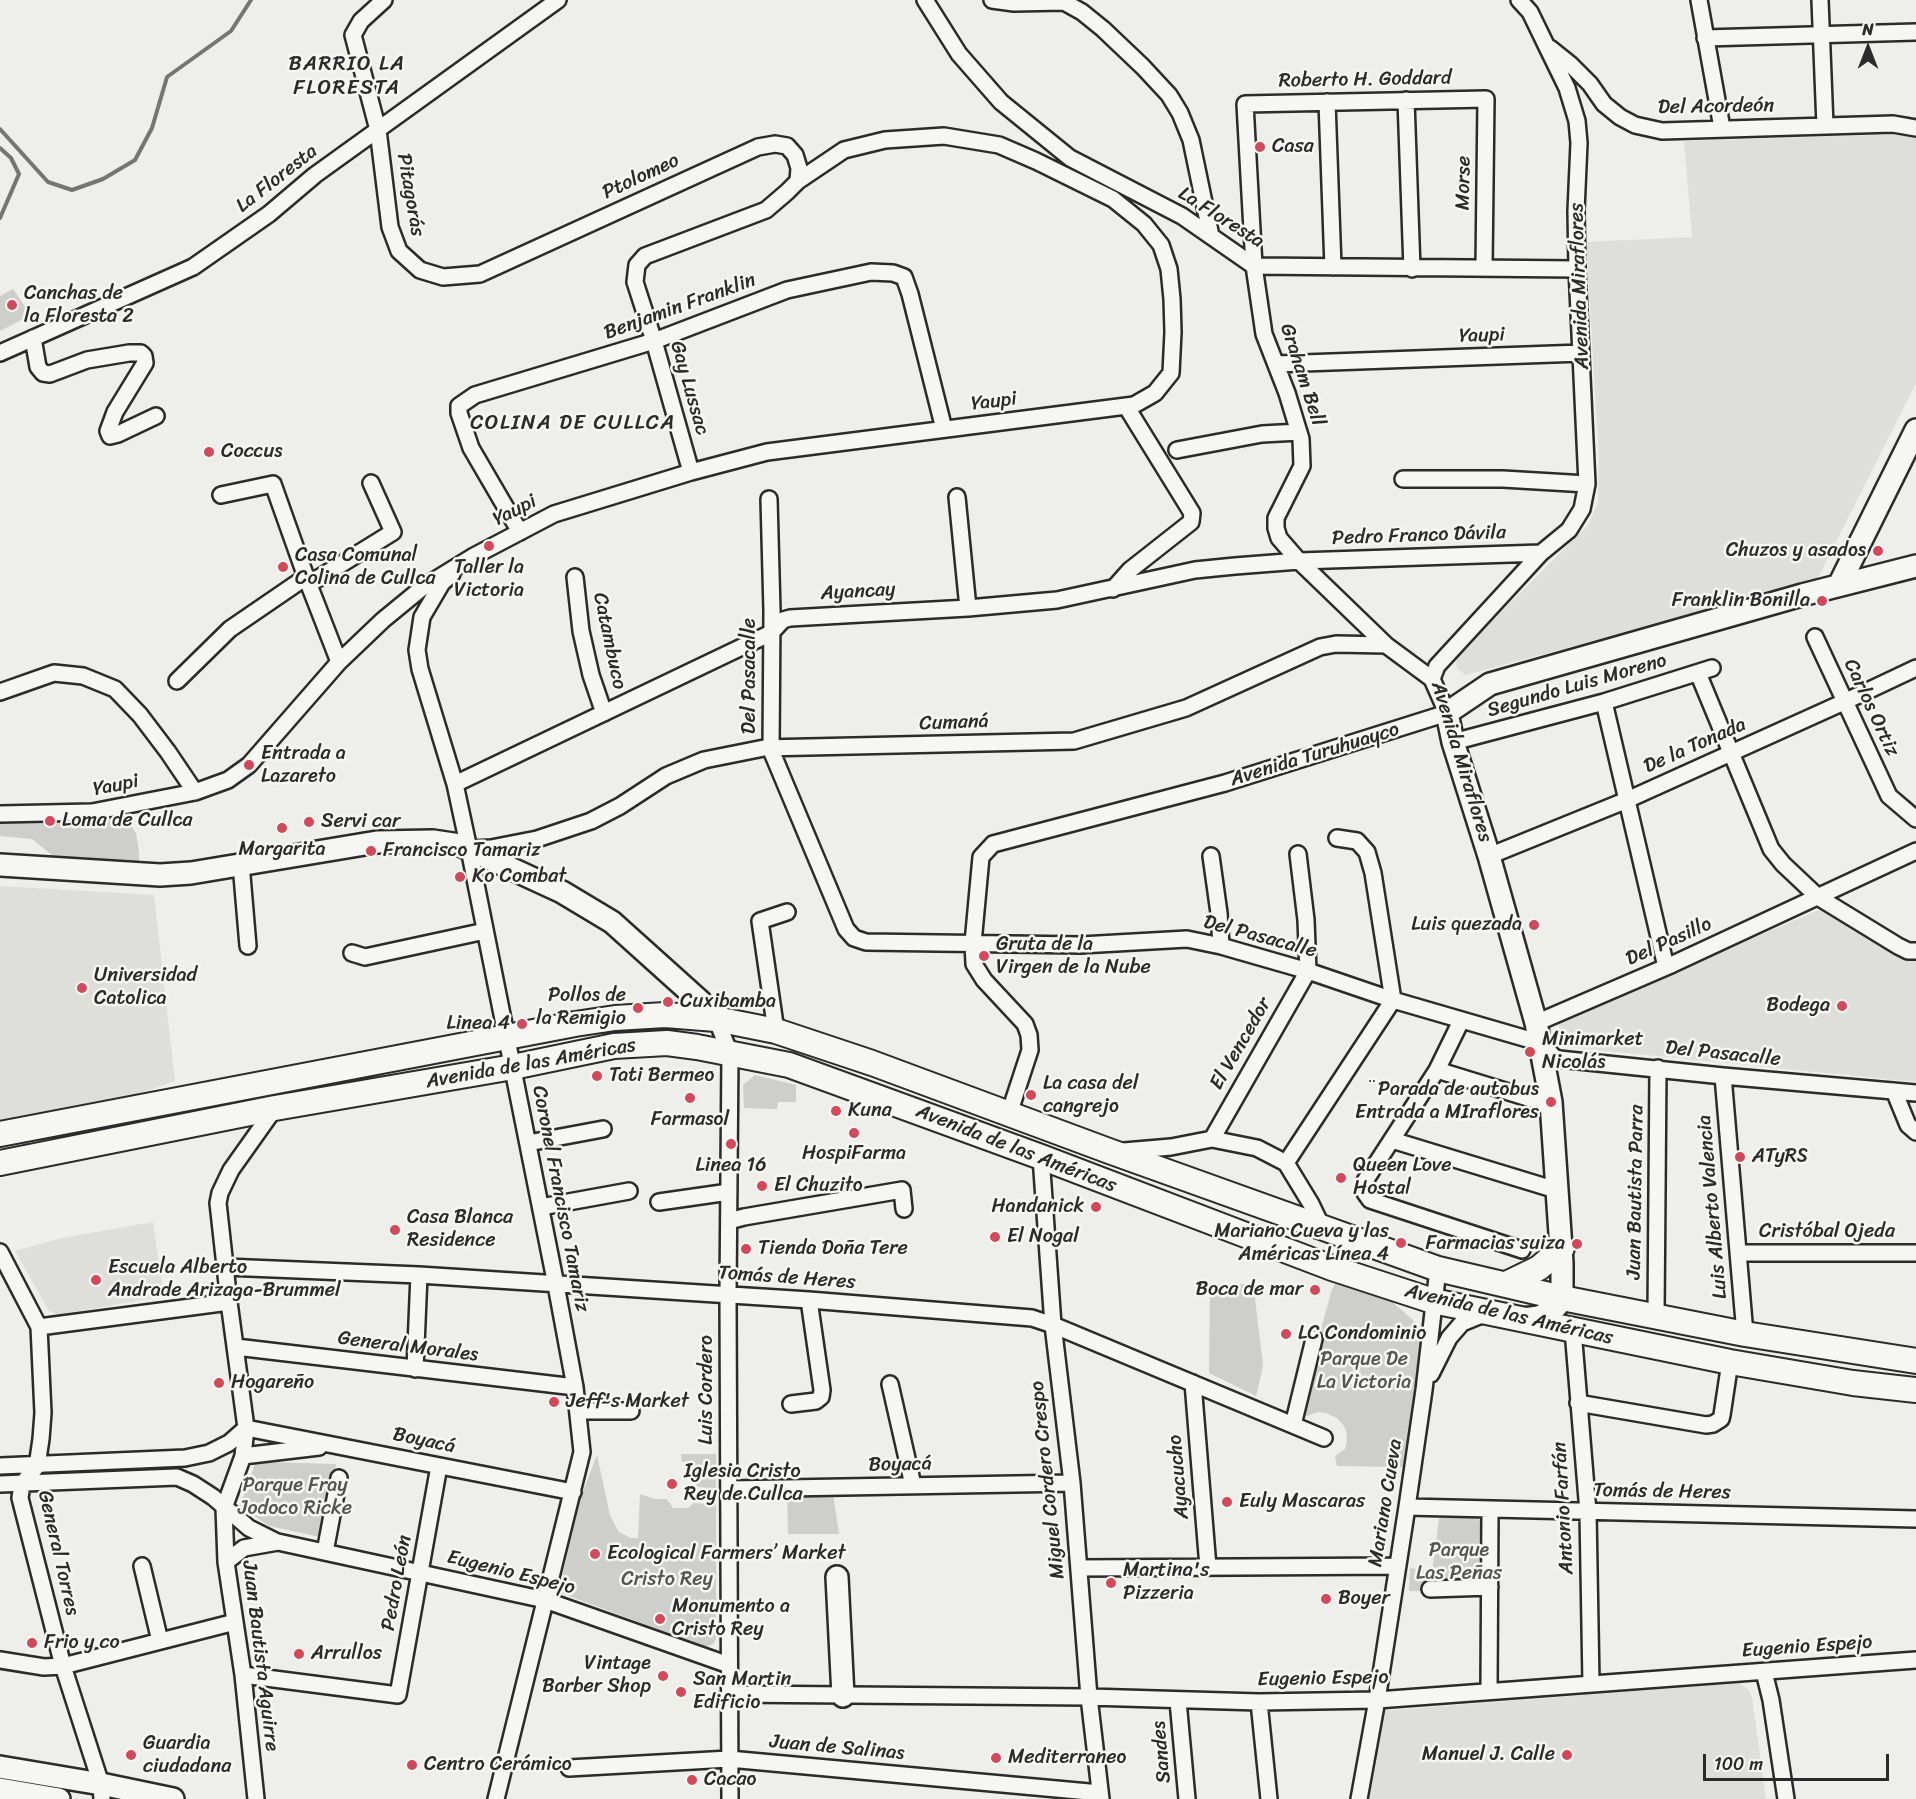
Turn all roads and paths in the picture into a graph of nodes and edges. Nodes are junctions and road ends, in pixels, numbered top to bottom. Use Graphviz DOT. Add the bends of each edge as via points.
graph roads {
  1 [pos="384,0"];
  2 [pos="558,0"];
  3 [pos="925,0"];
  4 [pos="992,0"];
  5 [pos="1519,0"];
  6 [pos="1699,0"];
  7 [pos="1820,0"];
  8 [pos="1916,32"];
  9 [pos="1821,33"];
  10 [pos="1705,38"];
  11 [pos="1547,46"];
  12 [pos="1486,99"];
  13 [pos="1406,100"];
  14 [pos="1327,102"];
  15 [pos="1245,104"];
  16 [pos="1825,126"];
  17 [pos="1916,128"];
  18 [pos="378,129"];
  19 [pos="1722,129"];
  20 [pos="1070,158"];
  21 [pos="1064,175"];
  22 [pos="798,181"];
  23 [pos="1211,236"];
  24 [pos="1254,266"];
  25 [pos="1333,267"];
  26 [pos="1484,267"];
  27 [pos="1412,269"];
  28 [pos="1577,269"];
  29 [pos="480,274"];
  30 [pos="33,338"];
  31 [pos="654,341"];
  32 [pos="0,353"];
  33 [pos="1581,353"];
  34 [pos="1276,364"];
  35 [pos="1130,405"];
  36 [pos="156,416"];
  37 [pos="944,429"];
  38 [pos="1916,430"];
  39 [pos="1299,432"];
  40 [pos="1178,450"];
  41 [pos="691,472"];
  42 [pos="1403,479"];
  43 [pos="371,483"];
  44 [pos="1587,484"];
  45 [pos="221,495"];
  46 [pos="957,497"];
  47 [pos="769,499"];
  48 [pos="520,532"];
  49 [pos="1541,554"];
  50 [pos="474,556"];
  51 [pos="1299,561"];
  52 [pos="1916,566"];
  53 [pos="575,577"];
  54 [pos="307,581"];
  55 [pos="1839,585"];
  56 [pos="1113,589"];
  57 [pos="968,608"];
  58 [pos="771,633"];
  59 [pos="1815,637"];
  60 [pos="1386,645"];
  61 [pos="339,662"];
  62 [pos="1916,668"];
  63 [pos="1432,678"];
  64 [pos="177,681"];
  65 [pos="0,692"];
  66 [pos="1604,702"];
  67 [pos="1844,702"];
  68 [pos="604,713"];
  69 [pos="1447,713"];
  70 [pos="1453,742"];
  71 [pos="771,750"];
  72 [pos="1730,753"];
  73 [pos="455,784"];
  74 [pos="195,792"];
  75 [pos="1627,800"];
  76 [pos="0,814"];
  77 [pos="1916,819"];
  78 [pos="1337,838"];
  79 [pos="469,849"];
  80 [pos="1916,851"];
  81 [pos="1298,854"];
  82 [pos="1211,856"];
  83 [pos="1489,856"];
  84 [pos="241,864"];
  85 [pos="0,865"];
  86 [pos="1818,897"];
  87 [pos="787,912"];
  88 [pos="485,931"];
  89 [pos="973,943"];
  90 [pos="248,946"];
  91 [pos="1221,946"];
  92 [pos="1916,951"];
  93 [pos="352,953"];
  94 [pos="1666,967"];
  95 [pos="1308,971"];
  96 [pos="1393,1000"];
  97 [pos="716,1019"];
  98 [pos="1461,1021"];
  99 [pos="776,1031"];
  100 [pos="1538,1033"];
  101 [pos="507,1036"];
  102 [pos="730,1053"];
  103 [pos="513,1067"];
  104 [pos="1658,1068"];
  105 [pos="1437,1070"];
  106 [pos="1723,1076"];
  107 [pos="1894,1091"];
  108 [pos="1916,1093"];
  109 [pos="1551,1105"];
  110 [pos="275,1108"];
  111 [pos="1008,1114"];
  112 [pos="603,1129"];
  113 [pos="1916,1132"];
  114 [pos="0,1134"];
  115 [pos="1212,1139"];
  116 [pos="1392,1140"];
  117 [pos="528,1143"];
  118 [pos="1109,1151"];
  119 [pos="1041,1157"];
  120 [pos="0,1163"];
  121 [pos="1286,1163"];
  122 [pos="1556,1190"];
  123 [pos="628,1191"];
  124 [pos="729,1192"];
  125 [pos="659,1202"];
  126 [pos="541,1207"];
  127 [pos="904,1209"];
  128 [pos="729,1221"];
  129 [pos="1323,1229"];
  130 [pos="1562,1248"];
  131 [pos="1521,1250"];
  132 [pos="0,1252"];
  133 [pos="1738,1253"];
  134 [pos="1916,1253"];
  135 [pos="225,1267"];
  136 [pos="1438,1269"];
  137 [pos="419,1275"];
  138 [pos="1506,1284"];
  139 [pos="556,1285"];
  140 [pos="728,1295"];
  141 [pos="1562,1298"];
  142 [pos="809,1300"];
  143 [pos="1433,1301"];
  144 [pos="229,1302"];
  145 [pos="1489,1312"];
  146 [pos="1656,1316"];
  147 [pos="1522,1320"];
  148 [pos="1053,1325"];
  149 [pos="39,1327"];
  150 [pos="1573,1330"];
  151 [pos="1745,1334"];
  152 [pos="1314,1339"];
  153 [pos="236,1347"];
  154 [pos="1916,1361"];
  155 [pos="1731,1362"];
  156 [pos="415,1369"];
  157 [pos="1193,1383"];
  158 [pos="890,1384"];
  159 [pos="575,1387"];
  160 [pos="1424,1390"];
  161 [pos="1916,1390"];
  162 [pos="1578,1403"];
  163 [pos="791,1404"];
  164 [pos="579,1411"];
  165 [pos="631,1411"];
  166 [pos="1293,1425"];
  167 [pos="246,1428"];
  168 [pos="1324,1438"];
  169 [pos="337,1445"];
  170 [pos="243,1456"];
  171 [pos="0,1466"];
  172 [pos="37,1466"];
  173 [pos="439,1466"];
  174 [pos="339,1478"];
  175 [pos="1072,1483"];
  176 [pos="0,1484"];
  177 [pos="22,1484"];
  178 [pos="914,1485"];
  179 [pos="729,1489"];
  180 [pos="573,1492"];
  181 [pos="1407,1507"];
  182 [pos="224,1508"];
  183 [pos="1490,1510"];
  184 [pos="1588,1512"];
  185 [pos="1916,1519"];
  186 [pos="278,1542"];
  187 [pos="325,1552"];
  188 [pos="226,1562"];
  189 [pos="141,1566"];
  190 [pos="1398,1566"];
  191 [pos="1208,1567"];
  192 [pos="1079,1568"];
  193 [pos="419,1572"];
  194 [pos="837,1576"];
  195 [pos="1490,1587"];
  196 [pos="1430,1588"];
  197 [pos="545,1600"];
  198 [pos="235,1622"];
  199 [pos="160,1641"];
  200 [pos="0,1660"];
  201 [pos="1916,1660"];
  202 [pos="729,1665"];
  203 [pos="63,1666"];
  204 [pos="1764,1672"];
  205 [pos="243,1675"];
  206 [pos="1591,1683"];
  207 [pos="1489,1690"];
  208 [pos="729,1694"];
  209 [pos="843,1696"];
  210 [pos="1089,1698"];
  211 [pos="1377,1700"];
  212 [pos="1178,1701"];
  213 [pos="1259,1702"];
  214 [pos="729,1759"];
  215 [pos="0,1767"];
  216 [pos="569,1768"];
  217 [pos="0,1789"];
  218 [pos="102,1791"];
  219 [pos="1101,1796"];
  220 [pos="59,1799"];
  221 [pos="173,1799"];
  222 [pos="256,1799"];
  223 [pos="496,1799"];
  224 [pos="730,1799"];
  225 [pos="1187,1799"];
  226 [pos="1269,1799"];
  227 [pos="1359,1799"];
  228 [pos="1786,1799"];
  1 -- 18 [label="street, Pitagorás" via="361,21 353,35"];
  2 -- 18 [label="street, La Floresta"];
  3 -- 20 [label="street, La Floresta" via="959,54 1001,102"];
  4 -- 23 [label="street" via="1064,2 1103,29 1169,95 1191,140"];
  5 -- 11 [label="street, Avenida Miraflores" via="1530,12"];
  6 -- 10 [label="street"];
  7 -- 9 [label="street"];
  8 -- 9 [label="street"];
  9 -- 10 [label="street"];
  9 -- 16 [label="street"];
  10 -- 19 [label="street"];
  11 -- 19 [label="street, Del Acordeón" via="1590,84 1604,104 1635,125 1662,131"];
  11 -- 28 [label="street, Avenida Miraflores" via="1577,121"];
  12 -- 13 [label="street, Roberto H. Goddard"];
  12 -- 26 [label="street, Morse"];
  13 -- 14 [label="street, Roberto H. Goddard"];
  13 -- 27 [label="street"];
  14 -- 15 [label="street, Roberto H. Goddard"];
  14 -- 25 [label="street"];
  15 -- 24 [label="street, Graham Bell"];
  16 -- 17 [label="street, Del Acordeón" via="1893,124"];
  16 -- 19 [label="street, Del Acordeón"];
  18 -- 29 [label="street, Pitagorás" via="390,227 399,251 420,270 443,277"];
  18 -- 30 [label="street, La Floresta" via="193,267"];
  20 -- 21 [label="street"];
  20 -- 23 [label="street, La Floresta" via="1182,216"];
  21 -- 22 [label="street" via="999,145 944,136 885,140 844,150"];
  21 -- 35 [label="street" via="1113,200 1144,224 1161,245 1169,269 1171,373 1155,393"];
  22 -- 29 [label="street, Ptolomeo" via="795,155 787,146 758,147"];
  22 -- 31 [label="street, Gay Lussac" via="766,210 645,256 637,265 635,282"];
  23 -- 24 [label="street, La Floresta"];
  24 -- 25 [label="street, La Floresta"];
  24 -- 34 [label="street, Graham Bell" via="1264,334"];
  25 -- 27 [label="street, La Floresta"];
  26 -- 27 [label="street, La Floresta"];
  26 -- 28 [label="street, La Floresta"];
  28 -- 33 [label="street, Avenida Miraflores"];
  30 -- 32 [label="street, La Floresta"];
  30 -- 36 [label="street" via="38,367 50,374 87,360 141,353 145,363 108,431 110,436 118,434"];
  31 -- 37 [label="street, Benjamin Franklin" via="787,290 871,272 892,273 903,277 910,294"];
  31 -- 41 [label="street, Gay Lussac"];
  31 -- 48 [label="street, Benjamin Franklin" via="475,395 459,406 471,448"];
  33 -- 34 [label="street, Yaupi"];
  33 -- 44 [label="street, Avenida Miraflores"];
  34 -- 39 [label="street, Graham Bell"];
  35 -- 37 [label="street, Yaupi"];
  35 -- 56 [label="street" via="1192,513 1191,522 1130,570"];
  37 -- 41 [label="street, Yaupi" via="766,452"];
  38 -- 55 [label="street"];
  39 -- 40 [label="street" via="1262,434"];
  39 -- 51 [label="street, Graham Bell" via="1302,466 1276,518 1279,538"];
  41 -- 48 [label="street, Yaupi" via="554,514"];
  42 -- 44 [label="street"];
  43 -- 54 [label="street" via="393,532"];
  44 -- 49 [label="street, Avenida Miraflores" via="1582,510 1569,530"];
  45 -- 54 [label="street" via="273,484"];
  46 -- 57 [label="street"];
  47 -- 58 [label="street, Del Pasacalle"];
  48 -- 50 [label="street, Yaupi"];
  49 -- 51 [label="street, Pedro Franco Dávila"];
  49 -- 63 [label="street, Avenida Miraflores" via="1437,666"];
  50 -- 61 [label="street, Yaupi" via="422,588"];
  50 -- 73 [label="street, Coronel Francisco Tamariz" via="442,583 422,617 417,650"];
  51 -- 56 [label="street, Ayancay" via="1195,570"];
  51 -- 60 [label="street, Graham Bell"];
  52 -- 55 [label="street, Avenida Turuhuayco"];
  53 -- 68 [label="street, Catambuco" via="581,631"];
  54 -- 61 [label="street"];
  54 -- 64 [label="street" via="230,629"];
  55 -- 69 [label="street, Avenida Turuhuayco" via="1490,684"];
  56 -- 57 [label="street, Ayancay" via="1057,600"];
  57 -- 58 [label="street, Ayancay" via="798,616 783,620"];
  58 -- 68 [label="street, Ayancay"];
  58 -- 71 [label="street, Del Pasacalle"];
  59 -- 67 [label="street, Carlos Ortiz"];
  60 -- 63 [label="street"];
  60 -- 71 [label="street, Cumaná" via="1320,647 1186,708 1074,741"];
  61 -- 74 [label="street, Yaupi" via="249,765 228,780"];
  62 -- 67 [label="street, De la Tonada"];
  63 -- 69 [label="street, Avenida Miraflores"];
  65 -- 74 [label="street" via="54,673 83,676 115,689 140,715"];
  66 -- 70 [label="street, Segundo Luis Moreno"];
  66 -- 72 [label="street, Segundo Luis Moreno" via="1705,670"];
  66 -- 75 [label="street"];
  67 -- 72 [label="street, De la Tonada"];
  67 -- 77 [label="street, Carlos Ortiz" via="1889,796"];
  68 -- 73 [label="street, Ayancay"];
  69 -- 70 [label="street, Avenida Miraflores"];
  69 -- 89 [label="street, Avenida Turuhuayco" via="1225,783 993,844 981,857"];
  70 -- 83 [label="street, Avenida Miraflores"];
  71 -- 79 [label="street, Cumaná" via="764,748 704,760 666,776 591,820 537,839"];
  71 -- 89 [label="street, Del Pasacalle" via="846,930 854,938 866,942"];
  72 -- 75 [label="street, De la Tonada"];
  72 -- 86 [label="street" via="1771,849"];
  73 -- 79 [label="street, Coronel Francisco Tamariz"];
  74 -- 76 [label="street, Yaupi" via="92,812"];
  75 -- 83 [label="street, De la Tonada"];
  75 -- 94 [label="street"];
  78 -- 96 [label="street" via="1357,841 1367,852"];
  79 -- 84 [label="street" via="433,841 377,842"];
  79 -- 88 [label="street, Coronel Francisco Tamariz"];
  79 -- 97 [label="street" via="562,892 612,922"];
  80 -- 86 [label="street, Del Pasillo"];
  81 -- 95 [label="street"];
  82 -- 91 [label="street"];
  83 -- 100 [label="street, Avenida Miraflores"];
  84 -- 85 [label="street" via="160,875"];
  84 -- 90 [label="street"];
  86 -- 92 [label="street" via="1898,946"];
  86 -- 94 [label="street, Del Pasillo"];
  87 -- 99 [label="street" via="760,921"];
  88 -- 93 [label="street" via="365,957"];
  88 -- 101 [label="street, Coronel Francisco Tamariz"];
  89 -- 91 [label="street, Del Pasacalle" via="1081,945 1187,939"];
  89 -- 111 [label="street, Avenida Turuhuayco" via="974,964 984,981 1025,1024 1029,1035 1030,1050"];
  91 -- 95 [label="street, Del Pasacalle"];
  94 -- 100 [label="street, Del Pasillo"];
  95 -- 96 [label="street, Del Pasacalle"];
  95 -- 115 [label="street, El Vencedor"];
  96 -- 98 [label="street, Del Pasacalle"];
  96 -- 121 [label="street"];
  97 -- 99 [label="main road, Avenida de las Américas"];
  97 -- 101 [label="main road, Avenida de las Américas" via="665,1015 615,1018"];
  97 -- 102 [label="street, Luis Cordero"];
  98 -- 100 [label="street, Del Pasacalle"];
  98 -- 105 [label="street"];
  99 -- 111 [label="main road, Avenida de las Américas"];
  100 -- 104 [label="street, Del Pasacalle" via="1559,1059"];
  100 -- 109 [label="street, Avenida Miraflores"];
  101 -- 103 [label="street, Coronel Francisco Tamariz"];
  101 -- 114 [label="main road, Avenida de las Américas"];
  102 -- 103 [label="main road, Avenida de las Américas" via="667,1043 643,1044 614,1046"];
  102 -- 119 [label="main road, Avenida de las Américas" via="789,1065"];
  102 -- 124 [label="street, Luis Cordero"];
  103 -- 110 [label="main road, Avenida de las Américas"];
  103 -- 117 [label="street, Coronel Francisco Tamariz"];
  104 -- 106 [label="street, Del Pasacalle"];
  104 -- 146 [label="street, Juan Bautista Parra"];
  105 -- 109 [label="street"];
  105 -- 116 [label="street"];
  106 -- 107 [label="street, Del Pasacalle"];
  106 -- 133 [label="street, Luis Alberto Valencia"];
  107 -- 108 [label="street, Del Pasacalle"];
  107 -- 113 [label="street" via="1908,1125"];
  109 -- 122 [label="street, Avenida Miraflores"];
  110 -- 120 [label="main road, Avenida de las Américas"];
  110 -- 135 [label="street, Juan Bautista Aguirre" via="231,1170 220,1193 218,1215"];
  111 -- 118 [label="main road, Avenida de las Américas"];
  112 -- 117 [label="street"];
  115 -- 118 [label="street" via="1162,1148"];
  115 -- 121 [label="street" via="1257,1148"];
  116 -- 122 [label="street"];
  116 -- 131 [label="street" via="1365,1181 1365,1193 1370,1200"];
  117 -- 126 [label="street, Coronel Francisco Tamariz"];
  118 -- 129 [label="main road, Avenida de las Américas"];
  119 -- 143 [label="main road, Avenida de las Américas" via="1332,1268"];
  119 -- 148 [label="street, Miguel Cordero Crespo"];
  121 -- 129 [label="street"];
  122 -- 130 [label="street, Avenida Miraflores"];
  123 -- 126 [label="street"];
  124 -- 125 [label="street"];
  124 -- 128 [label="street, Luis Cordero"];
  126 -- 139 [label="street, Coronel Francisco Tamariz"];
  127 -- 128 [label="street" via="902,1190"];
  128 -- 140 [label="street, Luis Cordero"];
  129 -- 136 [label="main road, Avenida de las Américas"];
  130 -- 138 [label="main road" via="1539,1268"];
  130 -- 141 [label="street, Avenida Miraflores"];
  132 -- 149 [label="street, General Torres"];
  133 -- 134 [label="street, Cristóbal Ojeda"];
  133 -- 151 [label="street, Luis Alberto Valencia"];
  135 -- 137 [label="street, Tomás de Heres"];
  135 -- 144 [label="street, Juan Bautista Aguirre"];
  136 -- 138 [label="main road, Avenida de las Américas"];
  136 -- 143 [label="street, Mariano Cueva"];
  137 -- 139 [label="street, Tomás de Heres"];
  137 -- 156 [label="street"];
  138 -- 141 [label="main road, Avenida de las Américas"];
  139 -- 140 [label="street, Tomás de Heres"];
  139 -- 159 [label="street, Coronel Francisco Tamariz"];
  140 -- 142 [label="street, Tomás de Heres"];
  140 -- 179 [label="street, Luis Cordero"];
  141 -- 146 [label="main road, Avenida de las Américas"];
  141 -- 147 [label="street" via="1549,1312"];
  142 -- 148 [label="street, Tomás de Heres" via="1032,1318"];
  142 -- 163 [label="street" via="821,1397"];
  143 -- 145 [label="main road, Avenida de las Américas"];
  143 -- 160 [label="street, Mariano Cueva"];
  144 -- 149 [label="street"];
  144 -- 153 [label="street, Juan Bautista Aguirre"];
  145 -- 147 [label="main road, Avenida de las Américas"];
  145 -- 160 [label="street, Mariano Cueva" via="1469,1318 1449,1338"];
  146 -- 151 [label="main road, Avenida de las Américas"];
  147 -- 150 [label="main road, Avenida de las Américas"];
  148 -- 157 [label="street, Tomás de Heres"];
  148 -- 175 [label="street, Miguel Cordero Crespo"];
  149 -- 172 [label="street, General Torres" via="43,1413"];
  150 -- 155 [label="main road, Avenida de las Américas"];
  150 -- 162 [label="street, Antonio Farfán"];
  151 -- 154 [label="main road, Avenida de las Américas"];
  152 -- 166 [label="street"];
  153 -- 156 [label="street, General Morales"];
  153 -- 167 [label="street, Juan Bautista Aguirre"];
  155 -- 161 [label="main road, Avenida de las Américas"];
  155 -- 162 [label="street" via="1722,1415 1713,1424"];
  156 -- 159 [label="street, General Morales"];
  157 -- 166 [label="street, Tomás de Heres"];
  157 -- 191 [label="street, Ayacucho"];
  158 -- 178 [label="street"];
  159 -- 164 [label="street, Coronel Francisco Tamariz"];
  160 -- 181 [label="street, Mariano Cueva"];
  162 -- 184 [label="street, Antonio Farfán"];
  164 -- 165 [label="street"];
  164 -- 180 [label="street, Coronel Francisco Tamariz" via="582,1452"];
  166 -- 168 [label="street, Tomás de Heres"];
  167 -- 169 [label="street, Boyacá"];
  167 -- 170 [label="street, Juan Bautista Aguirre"];
  167 -- 172 [label="street" via="209,1453 185,1458"];
  169 -- 170 [label="street, Boyacá"];
  169 -- 173 [label="street, Boyacá"];
  170 -- 182 [label="street, Juan Bautista Aguirre"];
  171 -- 172 [label="street"];
  172 -- 177 [label="street, General Torres"];
  173 -- 180 [label="street, Boyacá"];
  173 -- 193 [label="street, Pedro León"];
  174 -- 187 [label="street"];
  175 -- 178 [label="street, Boyacá"];
  175 -- 192 [label="street, Miguel Cordero Crespo"];
  176 -- 177 [label="street, Eugenio Espejo"];
  177 -- 182 [label="street, Eugenio Espejo" via="177,1478 193,1484"];
  177 -- 203 [label="street, General Torres" via="20,1498"];
  178 -- 179 [label="street, Boyacá"];
  179 -- 202 [label="street, Luis Cordero"];
  180 -- 197 [label="street, Coronel Francisco Tamariz"];
  181 -- 183 [label="street, Tomás de Heres"];
  181 -- 190 [label="street, Mariano Cueva"];
  182 -- 186 [label="street, Eugenio Espejo" via="249,1528"];
  182 -- 188 [label="street, Juan Bautista Aguirre"];
  183 -- 184 [label="street, Tomás de Heres"];
  183 -- 195 [label="street"];
  184 -- 185 [label="street, Tomás de Heres"];
  184 -- 206 [label="street, Antonio Farfán"];
  186 -- 187 [label="street, Eugenio Espejo"];
  186 -- 188 [label="street, Eugenio Espejo" via="244,1548"];
  187 -- 193 [label="street, Eugenio Espejo"];
  188 -- 198 [label="street, Juan Bautista Aguirre"];
  189 -- 199 [label="street"];
  190 -- 191 [label="street"];
  190 -- 211 [label="street, Mariano Cueva"];
  191 -- 192 [label="street"];
  192 -- 210 [label="street, Miguel Cordero Crespo"];
  193 -- 197 [label="street, Eugenio Espejo"];
  193 -- 205 [label="street, Pedro León" via="398,1695"];
  194 -- 209 [label="street"];
  195 -- 196 [label="street"];
  195 -- 207 [label="street"];
  197 -- 202 [label="street, Eugenio Espejo"];
  197 -- 223 [label="street, Coronel Francisco Tamariz"];
  198 -- 199 [label="street"];
  198 -- 205 [label="street, Juan Bautista Aguirre"];
  199 -- 203 [label="street"];
  200 -- 203 [label="street"];
  201 -- 204 [label="street, Eugenio Espejo"];
  202 -- 208 [label="street, Luis Cordero"];
  203 -- 218 [label="street, General Torres"];
  204 -- 206 [label="street, Eugenio Espejo"];
  204 -- 228 [label="street"];
  205 -- 222 [label="street, Juan Bautista Aguirre"];
  206 -- 207 [label="street, Eugenio Espejo"];
  207 -- 211 [label="street, Eugenio Espejo"];
  208 -- 209 [label="street, Eugenio Espejo"];
  208 -- 214 [label="street, Luis Cordero"];
  209 -- 210 [label="street, Eugenio Espejo"];
  210 -- 212 [label="street, Eugenio Espejo"];
  210 -- 219 [label="street, Miguel Cordero Crespo"];
  211 -- 213 [label="street, Eugenio Espejo"];
  211 -- 227 [label="street, Mariano Cueva"];
  212 -- 213 [label="street, Eugenio Espejo"];
  212 -- 225 [label="street, Sandes"];
  213 -- 226 [label="street"];
  214 -- 216 [label="street, Juan de Salinas"];
  214 -- 219 [label="street, Juan de Salinas"];
  214 -- 224 [label="street, Luis Cordero"];
  215 -- 218 [label="street"];
  217 -- 220 [label="street"];
  218 -- 221 [label="street"];
}
